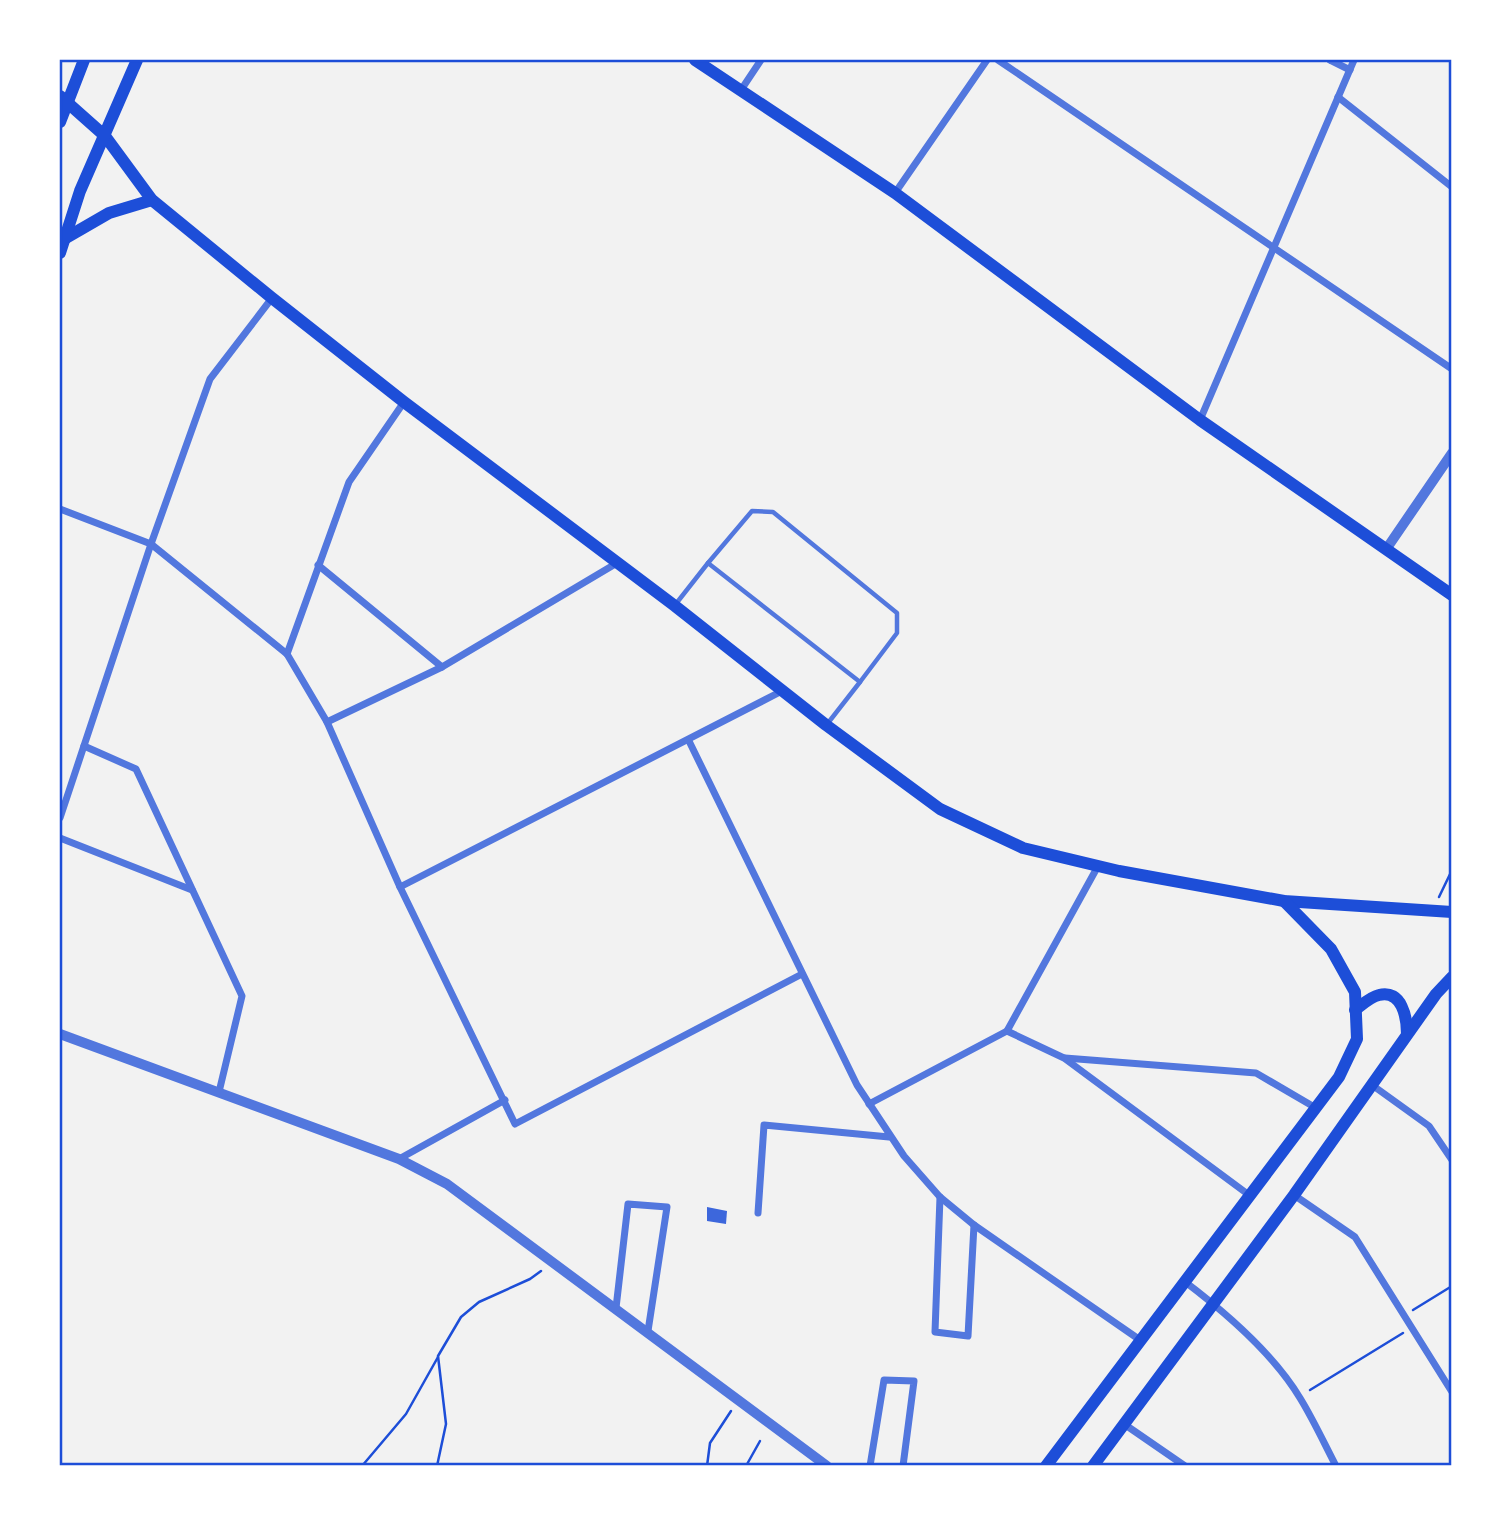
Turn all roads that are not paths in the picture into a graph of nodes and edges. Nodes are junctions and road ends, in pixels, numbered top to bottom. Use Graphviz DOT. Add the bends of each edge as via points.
graph roads {
  1 [pos="84,60"];
  2 [pos="137,60"];
  3 [pos="695,60"];
  4 [pos="761,60"];
  5 [pos="987,60"];
  6 [pos="998,60"];
  7 [pos="1330,60"];
  8 [pos="1354,60"];
  9 [pos="1350,70"];
  10 [pos="741,90"];
  11 [pos="1338,97"];
  12 [pos="63,99"];
  13 [pos="60,122"];
  14 [pos="105,136"];
  15 [pos="1451,187"];
  16 [pos="895,193"];
  17 [pos="152,200"];
  18 [pos="64,239"];
  19 [pos="1274,247"];
  20 [pos="60,253"];
  21 [pos="272,298"];
  22 [pos="1451,369"];
  23 [pos="404,402"];
  24 [pos="1200,420"];
  25 [pos="1451,453"];
  26 [pos="60,509"];
  27 [pos="151,544"];
  28 [pos="1387,548"];
  29 [pos="617,563"];
  30 [pos="708,563"];
  31 [pos="318,565"];
  32 [pos="1451,595"];
  33 [pos="675,606"];
  34 [pos="287,654"];
  35 [pos="442,667"];
  36 [pos="860,682"];
  37 [pos="782,691"];
  38 [pos="327,722"];
  39 [pos="826,725"];
  40 [pos="689,741"];
  41 [pos="84,746"];
  42 [pos="60,818"];
  43 [pos="60,838"];
  44 [pos="1098,866"];
  45 [pos="400,887"];
  46 [pos="192,890"];
  47 [pos="1284,901"];
  48 [pos="1446,914"];
  49 [pos="802,974"];
  50 [pos="1451,977"];
  51 [pos="1355,1010"];
  52 [pos="1007,1031"];
  53 [pos="60,1034"];
  54 [pos="1407,1034"];
  55 [pos="1064,1058"];
  56 [pos="1372,1085"];
  57 [pos="219,1092"];
  58 [pos="505,1100"];
  59 [pos="869,1104"];
  60 [pos="1316,1108"];
  61 [pos="889,1137"];
  62 [pos="399,1158"];
  63 [pos="1451,1160"];
  64 [pos="1249,1195"];
  65 [pos="1294,1195"];
  66 [pos="940,1197"];
  67 [pos="758,1213"];
  68 [pos="974,1225"];
  69 [pos="1184,1281"];
  70 [pos="1213,1303"];
  71 [pos="616,1308"];
  72 [pos="648,1331"];
  73 [pos="1140,1340"];
  74 [pos="1451,1392"];
  75 [pos="1124,1424"];
  76 [pos="827,1465"];
  77 [pos="870,1465"];
  78 [pos="903,1465"];
  79 [pos="1046,1465"];
  80 [pos="1093,1465"];
  81 [pos="1185,1465"];
  82 [pos="1336,1465"];
  1 -- 12 [label="main road"];
  2 -- 14 [label="main road"];
  3 -- 10 [label="main road"];
  4 -- 10 [label="street"];
  5 -- 16 [label="street"];
  6 -- 19 [label="street"];
  7 -- 9 [label="street"];
  8 -- 9 [label="street"];
  9 -- 11 [label="street"];
  10 -- 16 [label="main road"];
  11 -- 15 [label="street"];
  11 -- 19 [label="street"];
  12 -- 13 [label="main road"];
  12 -- 14 [label="main road"];
  14 -- 17 [label="main road"];
  14 -- 18 [label="main road"];
  16 -- 24 [label="main road"];
  17 -- 18 [label="main road" via="109,213"];
  17 -- 21 [label="main road"];
  18 -- 20 [label="main road"];
  19 -- 22 [label="street"];
  19 -- 24 [label="street"];
  21 -- 23 [label="main road"];
  21 -- 27 [label="street" via="209,379"];
  23 -- 29 [label="main road"];
  23 -- 31 [label="street" via="349,482"];
  24 -- 28 [label="main road"];
  25 -- 28 [label="street"];
  26 -- 27 [label="street"];
  27 -- 34 [label="street"];
  27 -- 41 [label="street"];
  28 -- 32 [label="main road"];
  29 -- 33 [label="main road"];
  29 -- 35 [label="street"];
  30 -- 33 [label="lane"];
  30 -- 36 [label="lane"];
  30 -- 36 [label="lane" via="752,511 773,512 897,613 897,633"];
  31 -- 34 [label="street"];
  31 -- 35 [label="street"];
  33 -- 37 [label="main road"];
  34 -- 38 [label="street"];
  35 -- 38 [label="street"];
  36 -- 39 [label="lane"];
  37 -- 39 [label="main road"];
  37 -- 40 [label="street"];
  38 -- 45 [label="street"];
  39 -- 44 [label="main road" via="940,809 1023,848"];
  40 -- 45 [label="street"];
  40 -- 49 [label="street"];
  41 -- 42 [label="street"];
  41 -- 46 [label="street" via="136,769"];
  43 -- 46 [label="street"];
  44 -- 47 [label="main road"];
  44 -- 52 [label="street"];
  45 -- 58 [label="street"];
  46 -- 57 [label="street" via="242,996"];
  47 -- 48 [label="main road"];
  47 -- 51 [label="main road" via="1331,949 1354,992"];
  49 -- 58 [label="street" via="515,1124"];
  49 -- 59 [label="street"];
  50 -- 54 [label="main road"];
  51 -- 54 [label="main road" via="1372,998 1387,994 1396,998 1407,1020"];
  51 -- 60 [label="main road" via="1357,1039 1339,1077"];
  52 -- 55 [label="street"];
  52 -- 59 [label="street"];
  53 -- 57 [label="street"];
  54 -- 56 [label="main road"];
  55 -- 60 [label="street" via="1256,1073"];
  55 -- 64 [label="street"];
  56 -- 63 [label="street" via="1429,1126"];
  56 -- 65 [label="main road"];
  57 -- 62 [label="street"];
  58 -- 62 [label="street"];
  59 -- 61 [label="street"];
  60 -- 64 [label="main road"];
  61 -- 66 [label="street"];
  61 -- 67 [label="street" via="764,1125"];
  62 -- 71 [label="street" via="447,1184"];
  64 -- 69 [label="main road"];
  65 -- 70 [label="main road"];
  65 -- 74 [label="street" via="1355,1237"];
  66 -- 68 [label="street"];
  66 -- 68 [label="street" via="935,1332 968,1336"];
  68 -- 73 [label="street"];
  69 -- 70 [label="street"];
  69 -- 73 [label="main road"];
  70 -- 75 [label="main road"];
  70 -- 82 [label="street" via="1274,1363 1299,1396"];
  71 -- 72 [label="street"];
  71 -- 72 [label="street" via="628,1204 667,1207"];
  72 -- 76 [label="street"];
  73 -- 79 [label="main road"];
  75 -- 80 [label="main road"];
  75 -- 81 [label="street"];
  77 -- 78 [label="street" via="884,1380 914,1381"];
}
